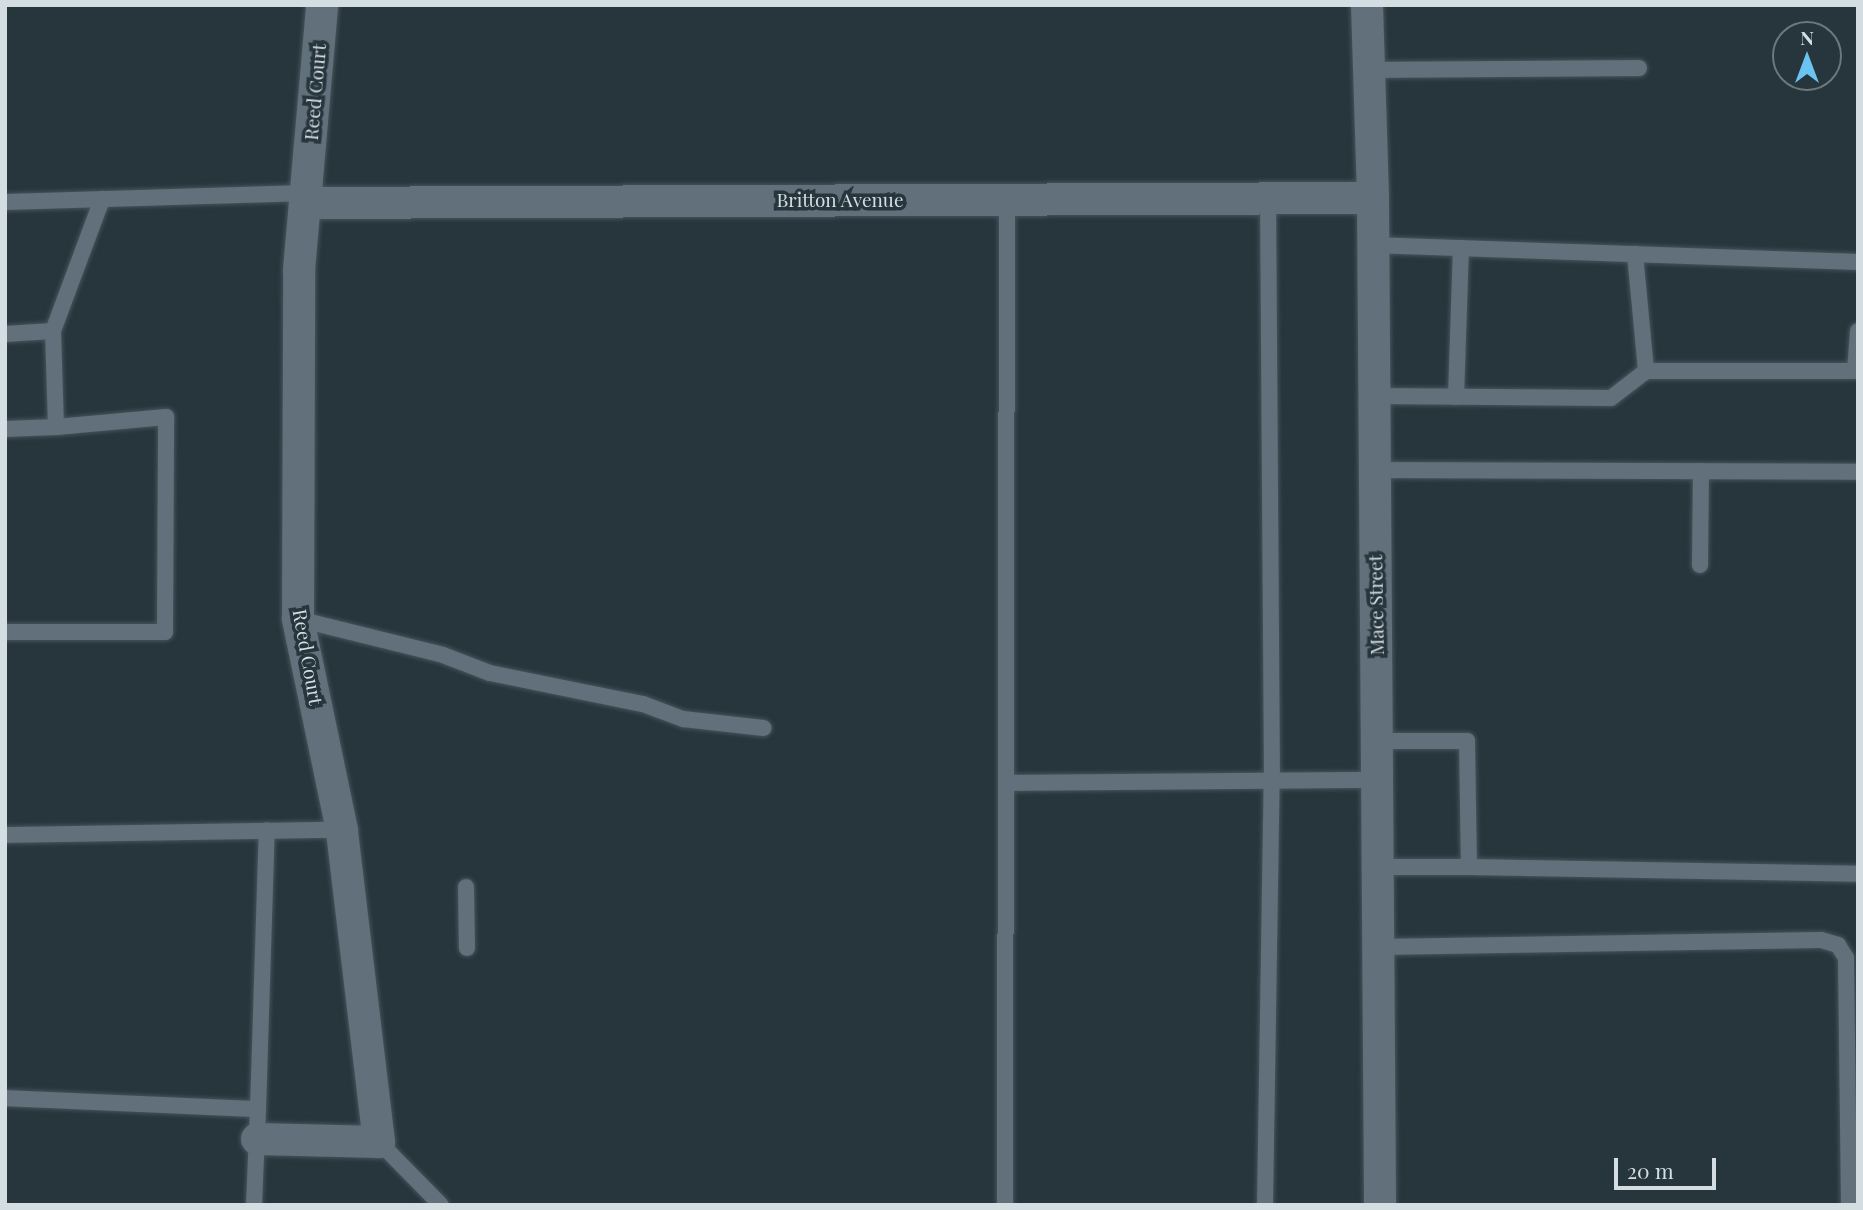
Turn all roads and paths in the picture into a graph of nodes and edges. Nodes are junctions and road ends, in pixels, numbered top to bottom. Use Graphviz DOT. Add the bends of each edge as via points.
graph roads {
  1 [pos="322,5"];
  2 [pos="1367,5"];
  3 [pos="1639,68"];
  4 [pos="1369,70"];
  5 [pos="307,198"];
  6 [pos="1268,198"];
  7 [pos="1373,198"];
  8 [pos="102,199"];
  9 [pos="1007,200"];
  10 [pos="5,202"];
  11 [pos="1373,245"];
  12 [pos="1461,248"];
  13 [pos="1635,254"];
  14 [pos="1858,261"];
  15 [pos="53,331"];
  16 [pos="1858,331"];
  17 [pos="5,334"];
  18 [pos="1646,371"];
  19 [pos="1374,396"];
  20 [pos="1457,397"];
  21 [pos="56,427"];
  22 [pos="5,429"];
  23 [pos="1374,470"];
  24 [pos="1701,471"];
  25 [pos="1858,472"];
  26 [pos="1700,565"];
  27 [pos="299,619"];
  28 [pos="5,632"];
  29 [pos="763,728"];
  30 [pos="1377,741"];
  31 [pos="1377,780"];
  32 [pos="1272,781"];
  33 [pos="1006,783"];
  34 [pos="267,830"];
  35 [pos="342,830"];
  36 [pos="5,835"];
  37 [pos="1378,867"];
  38 [pos="1469,867"];
  39 [pos="1858,874"];
  40 [pos="466,887"];
  41 [pos="1378,947"];
  42 [pos="467,948"];
  43 [pos="5,1098"];
  44 [pos="257,1124"];
  45 [pos="379,1142"];
  46 [pos="254,1205"];
  47 [pos="441,1205"];
  48 [pos="1005,1205"];
  49 [pos="1265,1205"];
  50 [pos="1380,1205"];
  51 [pos="1849,1205"];
  1 -- 5 [label="street, Reed Court"];
  2 -- 4 [label="street, Mace Street"];
  3 -- 4 [label="lane"];
  4 -- 7 [label="street, Mace Street"];
  5 -- 8 [label="lane"];
  5 -- 9 [label="street, Britton Avenue"];
  5 -- 27 [label="street, Reed Court" via="299,270"];
  6 -- 7 [label="street, Britton Avenue"];
  6 -- 9 [label="street, Britton Avenue"];
  6 -- 32 [label="lane"];
  7 -- 11 [label="street, Mace Street"];
  8 -- 10 [label="lane"];
  8 -- 15 [label="lane"];
  9 -- 33 [label="lane"];
  11 -- 12 [label="lane"];
  11 -- 19 [label="street, Mace Street"];
  12 -- 13 [label="lane"];
  12 -- 20 [label="lane"];
  13 -- 14 [label="lane"];
  13 -- 18 [label="lane"];
  15 -- 17 [label="lane"];
  15 -- 21 [label="lane"];
  16 -- 18 [label="lane" via="1855,371"];
  18 -- 20 [label="lane" via="1611,398"];
  19 -- 20 [label="lane"];
  19 -- 23 [label="street, Mace Street"];
  21 -- 22 [label="lane"];
  21 -- 28 [label="lane" via="166,417 165,632"];
  23 -- 24 [label="lane"];
  23 -- 30 [label="street, Mace Street"];
  24 -- 25 [label="lane"];
  24 -- 26 [label="lane"];
  27 -- 29 [label="lane" via="443,655 490,673 643,704 683,719"];
  27 -- 35 [label="street, Reed Court"];
  30 -- 31 [label="street, Mace Street"];
  30 -- 38 [label="lane" via="1467,741"];
  31 -- 32 [label="lane"];
  31 -- 37 [label="street, Mace Street"];
  32 -- 33 [label="lane"];
  32 -- 49 [label="lane"];
  33 -- 48 [label="lane"];
  34 -- 35 [label="lane"];
  34 -- 36 [label="lane"];
  34 -- 44 [label="lane"];
  35 -- 45 [label="street, Reed Court"];
  37 -- 38 [label="lane"];
  37 -- 41 [label="street, Mace Street"];
  38 -- 39 [label="lane"];
  40 -- 42 [label="lane"];
  41 -- 50 [label="street, Mace Street"];
  41 -- 51 [label="lane" via="1821,940 1838,945 1846,958"];
  43 -- 44 [label="lane"];
  44 -- 45 [label="street"];
  44 -- 46 [label="lane"];
  45 -- 47 [label="lane"];
}
